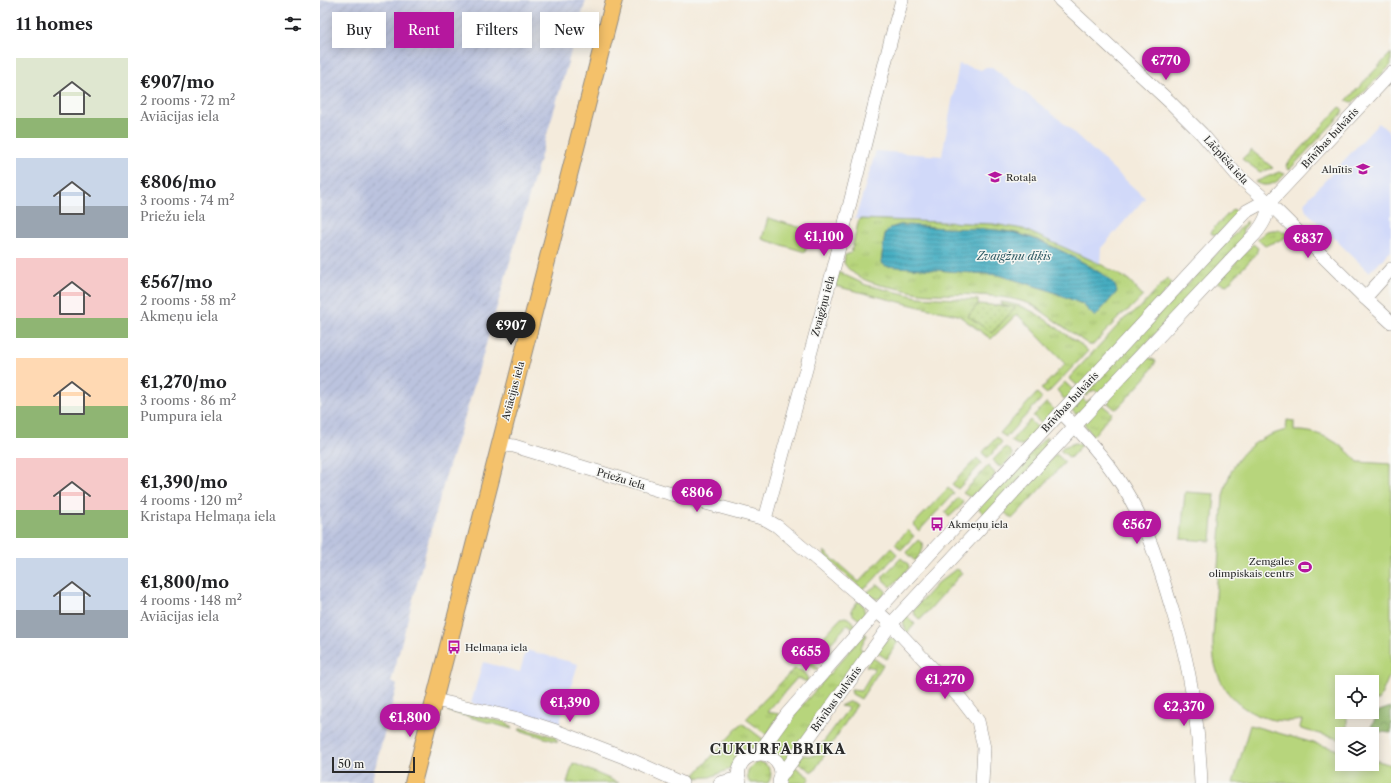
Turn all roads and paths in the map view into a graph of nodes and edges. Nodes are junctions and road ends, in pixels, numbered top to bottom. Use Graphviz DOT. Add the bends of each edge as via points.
graph roads {
  1 [pos="614,0"];
  2 [pos="902,0"];
  3 [pos="1060,0"];
  4 [pos="1391,73"];
  5 [pos="1270,203"];
  6 [pos="1391,269"];
  7 [pos="1365,298"];
  8 [pos="1391,322"];
  9 [pos="1061,412"];
  10 [pos="1075,426"];
  11 [pos="499,444"];
  12 [pos="765,519"];
  13 [pos="877,611"];
  14 [pos="891,624"];
  15 [pos="435,700"];
  16 [pos="759,754"];
  17 [pos="780,778"];
  18 [pos="740,781"];
  19 [pos="413,783"];
  20 [pos="682,783"];
  21 [pos="720,783"];
  22 [pos="982,783"];
  23 [pos="1201,783"];
  1 -- 11 [label="main road, Aviācijas iela"];
  2 -- 12 [label="street, Zvaigžņu iela" via="836,259"];
  3 -- 5 [label="street, Lāčplēša iela" via="1170,102 1237,174"];
  4 -- 5 [label="street, Brīvības bulvāris"];
  5 -- 7 [label="street, Lāčplēša iela"];
  5 -- 9 [label="street, Brīvības bulvāris" via="1258,205 1247,212"];
  5 -- 10 [label="street, Brīvības bulvāris" via="1268,214 1256,233"];
  6 -- 7 [label="street"];
  7 -- 8 [label="street, Lāčplēša iela"];
  9 -- 10 [label="street"];
  9 -- 13 [label="street, Brīvības bulvāris"];
  10 -- 14 [label="street, Brīvības bulvāris"];
  10 -- 23 [label="street" via="1118,479 1142,524 1159,567 1188,668"];
  11 -- 12 [label="street, Priežu iela" via="514,446 660,491"];
  11 -- 15 [label="main road, Aviācijas iela"];
  12 -- 13 [label="street, Priežu iela" via="777,526"];
  13 -- 14 [label="street"];
  13 -- 16 [label="street, Brīvības bulvāris" via="787,714"];
  14 -- 17 [label="street, Brīvības bulvāris"];
  14 -- 22 [label="street" via="961,699 978,721 984,748"];
  15 -- 19 [label="main road, Aviācijas iela"];
  15 -- 20 [label="street" via="519,719 556,731"];
  16 -- 17 [label="street, Brīvības bulvāris" via="774,759 779,766"];
  16 -- 18 [label="street, Brīvības bulvāris" via="746,758 741,764"];
  18 -- 21 [label="street"];
}
